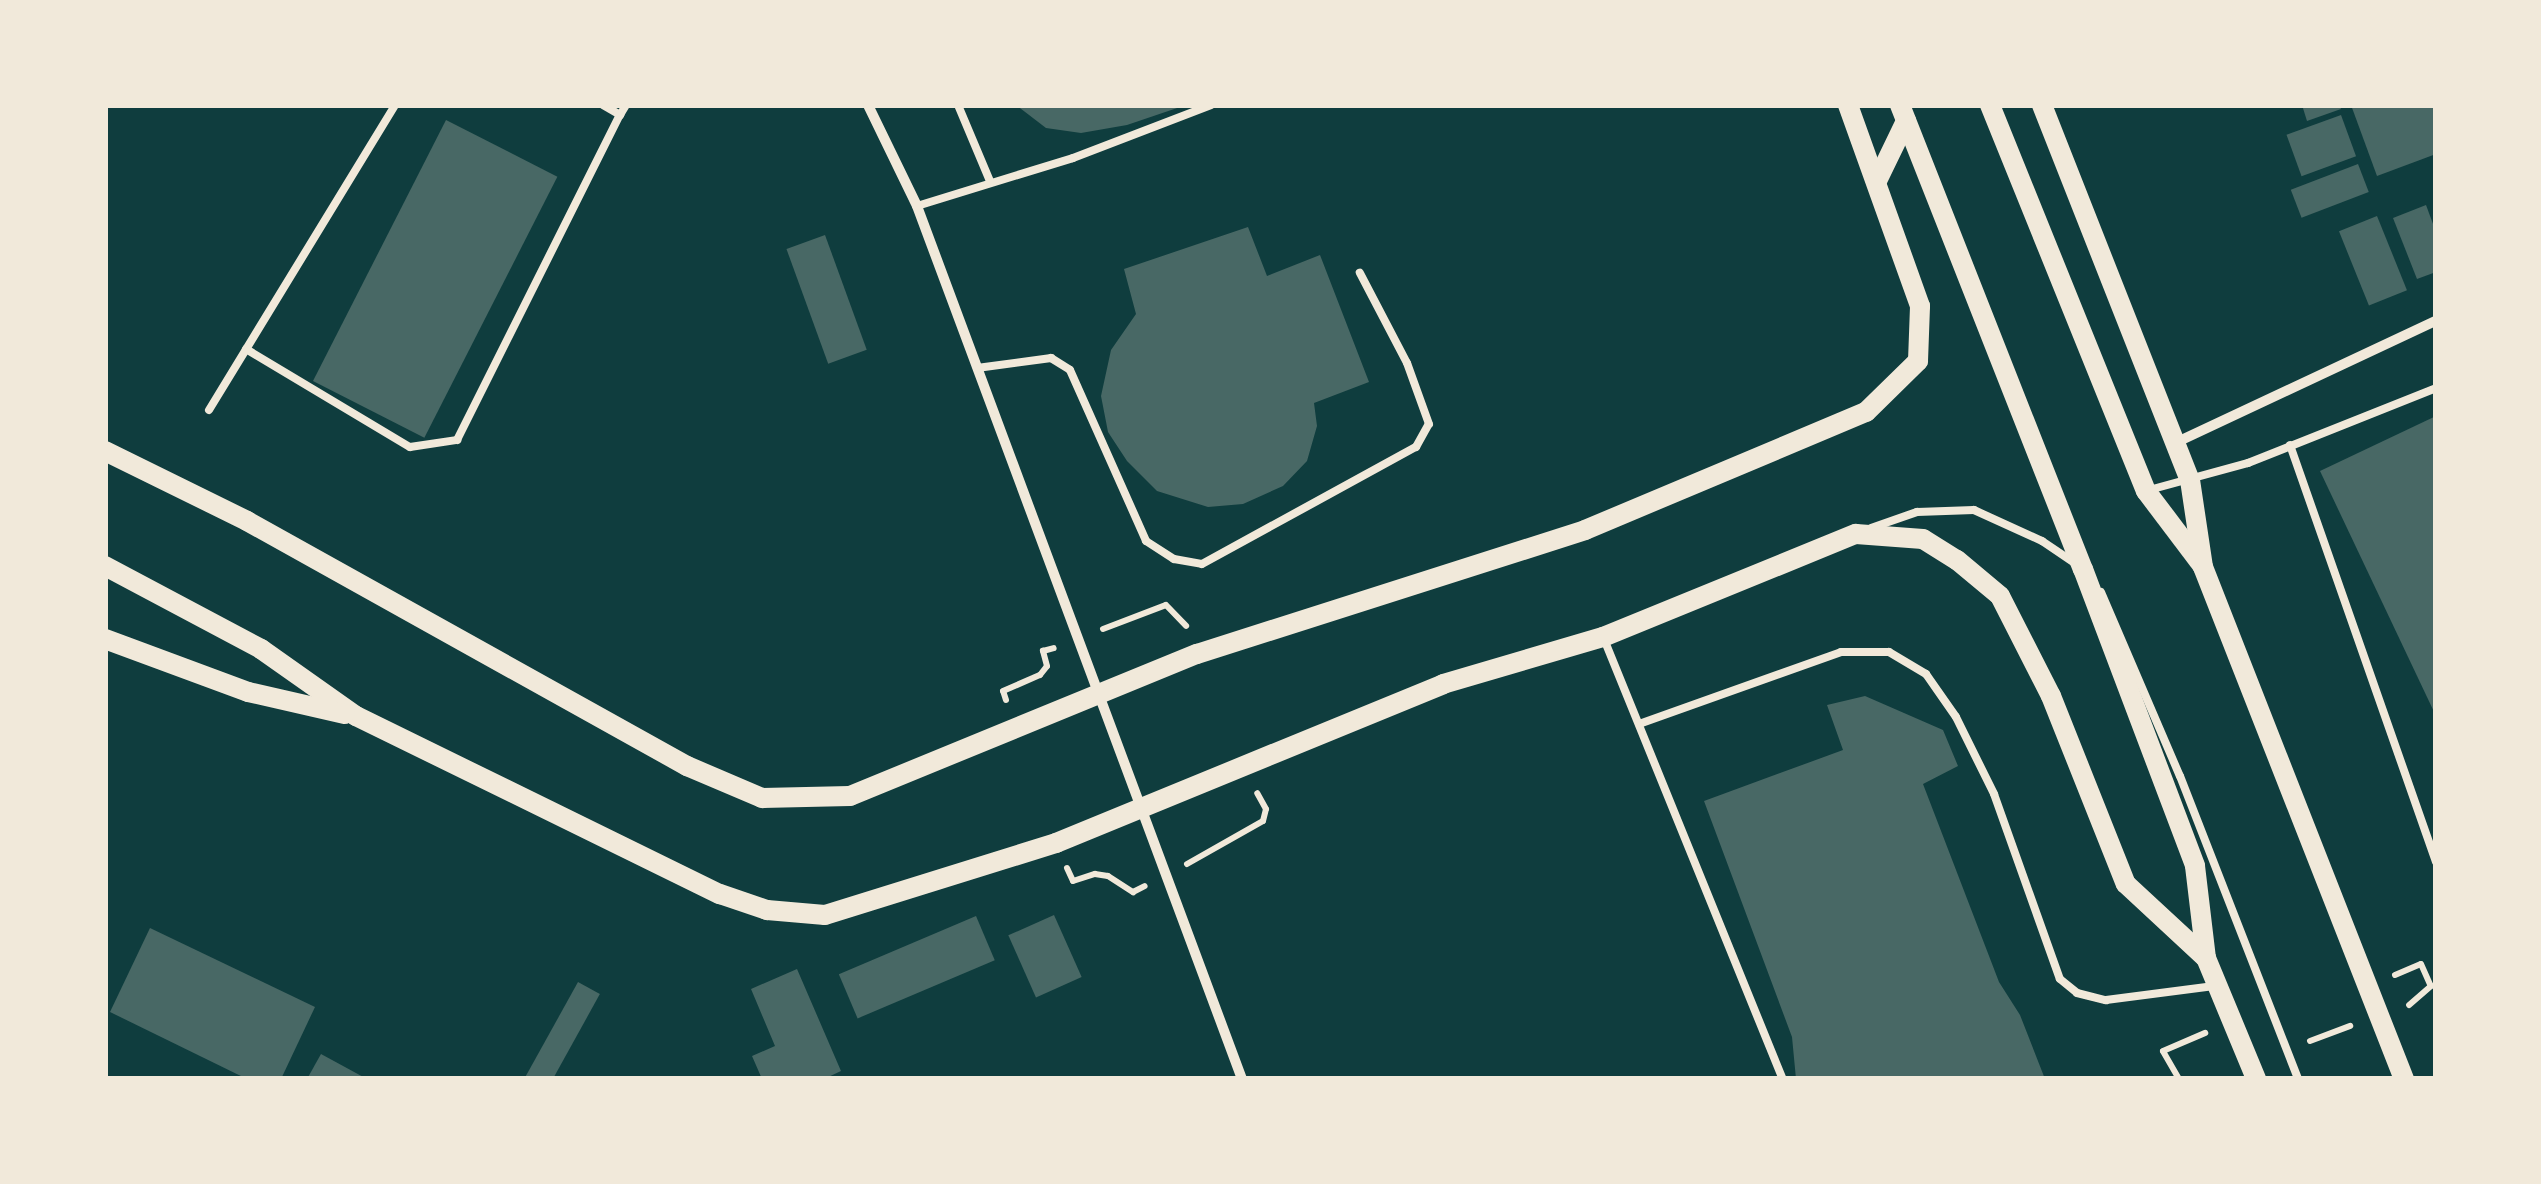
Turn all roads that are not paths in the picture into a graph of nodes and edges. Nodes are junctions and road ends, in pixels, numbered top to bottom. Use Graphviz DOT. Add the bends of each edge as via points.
graph roads {
  1 [pos="395,105"];
  2 [pos="603,105"];
  3 [pos="626,105"];
  4 [pos="868,105"];
  5 [pos="958,105"];
  6 [pos="1212,105"];
  7 [pos="1848,105"];
  8 [pos="1990,105"];
  9 [pos="2042,105"];
  10 [pos="1902,113"];
  11 [pos="620,115"];
  12 [pos="1877,180"];
  13 [pos="990,181"];
  14 [pos="917,206"];
  15 [pos="1360,273"];
  16 [pos="2436,321"];
  17 [pos="246,350"];
  18 [pos="977,368"];
  19 [pos="2436,388"];
  20 [pos="209,410"];
  21 [pos="2175,443"];
  22 [pos="2290,445"];
  23 [pos="105,452"];
  24 [pos="2190,480"];
  25 [pos="2146,491"];
  26 [pos="1856,534"];
  27 [pos="105,566"];
  28 [pos="2203,566"];
  29 [pos="2084,569"];
  30 [pos="1603,637"];
  31 [pos="105,638"];
  32 [pos="1096,693"];
  33 [pos="356,716"];
  34 [pos="1639,724"];
  35 [pos="1140,808"];
  36 [pos="2436,862"];
  37 [pos="2206,958"];
  38 [pos="2218,985"];
  39 [pos="1242,1079"];
  40 [pos="1783,1079"];
  41 [pos="2256,1079"];
  42 [pos="2298,1079"];
  43 [pos="2404,1079"];
  1 -- 17 [label="lane"];
  2 -- 11 [label="lane"];
  3 -- 11 [label="lane"];
  4 -- 14 [label="street"];
  5 -- 13 [label="lane"];
  6 -- 13 [label="lane" via="1073,158"];
  7 -- 12 [label="main road"];
  8 -- 25 [label="main road"];
  9 -- 21 [label="main road"];
  10 -- 12 [label="main road"];
  10 -- 29 [label="main road"];
  11 -- 17 [label="lane" via="457,440 410,447"];
  12 -- 32 [label="main road" via="1920,306 1918,362 1846,424 1585,530 1197,654"];
  13 -- 14 [label="lane"];
  14 -- 18 [label="street"];
  15 -- 18 [label="lane" via="1429,424 1416,448 1202,564 1174,559 1146,540 1070,370 1051,358"];
  16 -- 21 [label="street"];
  17 -- 20 [label="lane"];
  18 -- 32 [label="street"];
  19 -- 22 [label="lane"];
  21 -- 24 [label="main road"];
  22 -- 24 [label="lane"];
  22 -- 36 [label="lane"];
  23 -- 32 [label="main road" via="247,521 688,766 762,798 850,796"];
  24 -- 25 [label="lane"];
  24 -- 28 [label="main road"];
  25 -- 28 [label="main road"];
  26 -- 29 [label="lane" via="1917,512 1974,510"];
  26 -- 30 [label="main road"];
  26 -- 37 [label="main road" via="1922,539 2000,596 2051,696 2126,884"];
  27 -- 33 [label="main road" via="261,649"];
  28 -- 43 [label="main road"];
  29 -- 37 [label="main road" via="2195,866"];
  29 -- 42 [label="lane" via="2114,618"];
  30 -- 34 [label="lane"];
  30 -- 35 [label="main road" via="1443,684"];
  31 -- 33 [label="main road" via="248,692"];
  32 -- 35 [label="street"];
  33 -- 35 [label="main road" via="720,894 767,910 825,915 1056,843"];
  34 -- 38 [label="lane" via="1841,652 1889,652 1926,674 1956,717 1994,794 2060,979 2106,1000"];
  34 -- 40 [label="lane"];
  35 -- 39 [label="street"];
  37 -- 38 [label="main road"];
  38 -- 41 [label="main road"];
}
